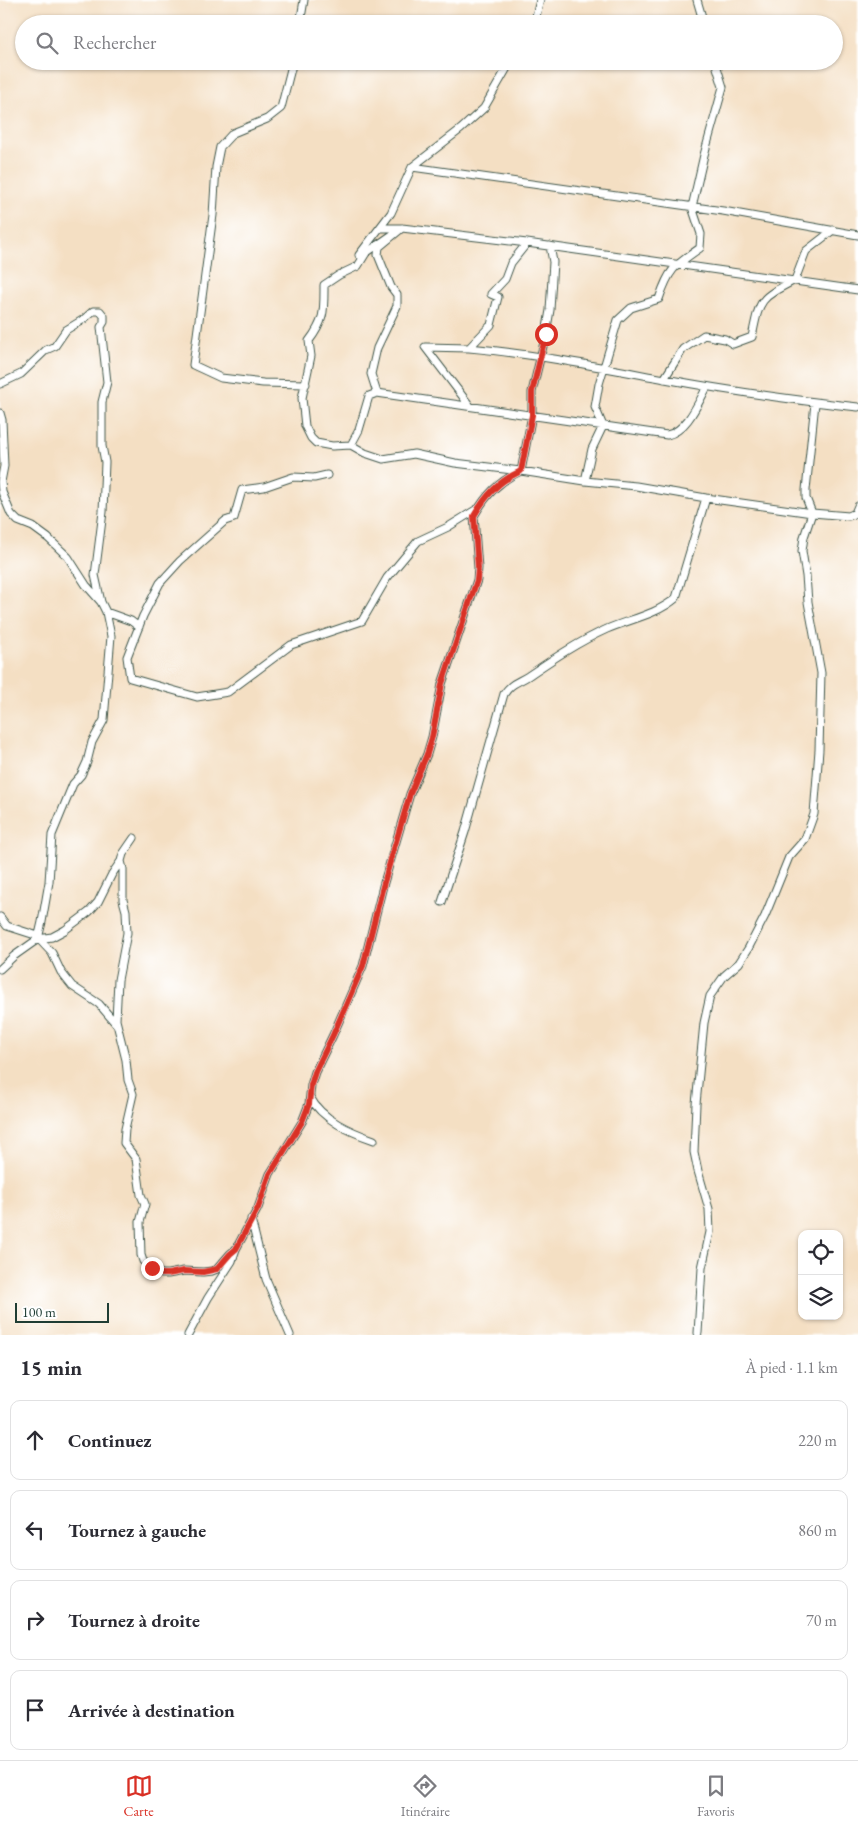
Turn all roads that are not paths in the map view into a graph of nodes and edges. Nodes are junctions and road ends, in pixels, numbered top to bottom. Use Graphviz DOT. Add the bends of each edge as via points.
graph roads {
  1 [pos="304,0"];
  2 [pos="540,0"];
  3 [pos="697,0"];
  4 [pos="302,15"];
  5 [pos="536,15"];
  6 [pos="701,15"];
  7 [pos="291,70"];
  8 [pos="506,70"];
  9 [pos="718,70"];
  10 [pos="412,167"];
  11 [pos="692,207"];
  12 [pos="380,228"];
  13 [pos="402,228"];
  14 [pos="833,230"];
  15 [pos="858,235"];
  16 [pos="527,243"];
  17 [pos="550,246"];
  18 [pos="678,264"];
  19 [pos="352,269"];
  20 [pos="795,280"];
  21 [pos="858,290"];
  22 [pos="469,348"];
  23 [pos="541,358"];
  24 [pos="604,367"];
  25 [pos="664,379"];
  26 [pos="0,384"];
  27 [pos="306,384"];
  28 [pos="707,387"];
  29 [pos="377,393"];
  30 [pos="815,402"];
  31 [pos="470,406"];
  32 [pos="858,407"];
  33 [pos="0,414"];
  34 [pos="532,415"];
  35 [pos="602,426"];
  36 [pos="351,445"];
  37 [pos="521,471"];
  38 [pos="327,475"];
  39 [pos="585,481"];
  40 [pos="706,498"];
  41 [pos="858,506"];
  42 [pos="479,507"];
  43 [pos="812,513"];
  44 [pos="101,602"];
  45 [pos="106,612"];
  46 [pos="138,627"];
  47 [pos="134,838"];
  48 [pos="121,861"];
  49 [pos="442,902"];
  50 [pos="0,917"];
  51 [pos="38,939"];
  52 [pos="0,969"];
  53 [pos="118,1025"];
  54 [pos="310,1097"];
  55 [pos="374,1140"];
  56 [pos="252,1219"];
  57 [pos="236,1249"];
  58 [pos="698,1333"];
  59 [pos="188,1335"];
  60 [pos="290,1335"];
  1 -- 4 [label="street"];
  2 -- 5 [label="street"];
  3 -- 6 [label="street"];
  7 -- 27 [label="street" via="281,108 267,119 233,133 220,147 193,365 221,378"];
  8 -- 10 [label="street" via="484,108"];
  9 -- 11 [label="street" via="723,87"];
  10 -- 11 [label="street"];
  10 -- 12 [label="street" via="391,213"];
  11 -- 14 [label="street"];
  11 -- 18 [label="street" via="701,234 700,248"];
  12 -- 13 [label="street"];
  12 -- 19 [label="street"];
  13 -- 16 [label="street"];
  13 -- 19 [label="street" via="366,253 358,266"];
  13 -- 29 [label="street" via="379,246 378,255 397,295 397,306 377,348 370,374"];
  14 -- 15 [label="street"];
  14 -- 20 [label="street" via="806,251"];
  16 -- 17 [label="street"];
  16 -- 22 [label="street" via="491,294 498,296 491,326"];
  17 -- 18 [label="street"];
  17 -- 23 [label="street" via="552,283"];
  18 -- 20 [label="street"];
  18 -- 24 [label="street" via="666,277 659,299 631,308 618,320"];
  19 -- 27 [label="street" via="324,285 324,315 309,341 311,356"];
  20 -- 21 [label="street"];
  20 -- 25 [label="street" via="768,294 758,306 752,337 733,344 704,335 683,349"];
  22 -- 23 [label="street"];
  22 -- 31 [label="street" via="425,347"];
  23 -- 24 [label="street"];
  23 -- 34 [label="street" via="532,392"];
  24 -- 25 [label="street"];
  24 -- 35 [label="street" via="595,406"];
  25 -- 28 [label="street"];
  26 -- 44 [label="street" via="21,374 46,350 55,346 66,330 93,311 100,311 104,316 101,327 107,373 102,414 105,462 95,575"];
  27 -- 36 [label="street" via="302,398 305,426 311,438 316,443 332,446"];
  28 -- 30 [label="street"];
  28 -- 35 [label="street" via="689,418 675,434 660,435"];
  29 -- 31 [label="street"];
  29 -- 36 [label="street" via="369,396"];
  30 -- 32 [label="street"];
  30 -- 43 [label="street" via="806,490"];
  31 -- 34 [label="street"];
  33 -- 44 [label="street" via="4,466 2,492 11,514 48,538 68,557"];
  34 -- 35 [label="street"];
  34 -- 37 [label="street"];
  35 -- 39 [label="street" via="592,449"];
  36 -- 37 [label="street" via="383,459 414,454"];
  37 -- 39 [label="street"];
  37 -- 42 [label="street" via="505,478"];
  38 -- 46 [label="street" via="293,477 264,487 242,490 234,518 225,521 160,583"];
  39 -- 40 [label="street"];
  40 -- 43 [label="street"];
  40 -- 49 [label="street" via="676,598 666,607 607,629 561,652 510,685 504,694"];
  41 -- 43 [label="street" via="849,516"];
  42 -- 46 [label="street" via="418,541 387,578 362,622 290,645 228,692 197,696 130,678 127,657"];
  42 -- 54 [label="street" via="474,516 477,580 442,684 430,746 410,794 363,966 315,1072"];
  43 -- 58 [label="street" via="802,551 821,673 814,814 805,839 789,856 748,949 710,996 704,1023 694,1152 709,1210 710,1232 702,1268"];
  44 -- 45 [label="street"];
  45 -- 46 [label="street"];
  45 -- 51 [label="street" via="112,645 104,720 52,835 49,882"];
  47 -- 48 [label="street"];
  48 -- 51 [label="street" via="89,912 65,930"];
  48 -- 53 [label="street" via="127,933 118,980"];
  50 -- 51 [label="street" via="7,926 35,935"];
  51 -- 52 [label="street"];
  51 -- 53 [label="street" via="52,953 72,986 99,1004"];
  53 -- 57 [label="street" via="133,1094 124,1129 124,1143 136,1159 136,1174 145,1204 140,1222 143,1261 162,1274 203,1272 217,1269"];
  54 -- 55 [label="street" via="337,1124"];
  54 -- 56 [label="street" via="302,1122 270,1174"];
  56 -- 57 [label="street"];
  56 -- 60 [label="street" via="266,1279"];
  57 -- 59 [label="street"];
}
